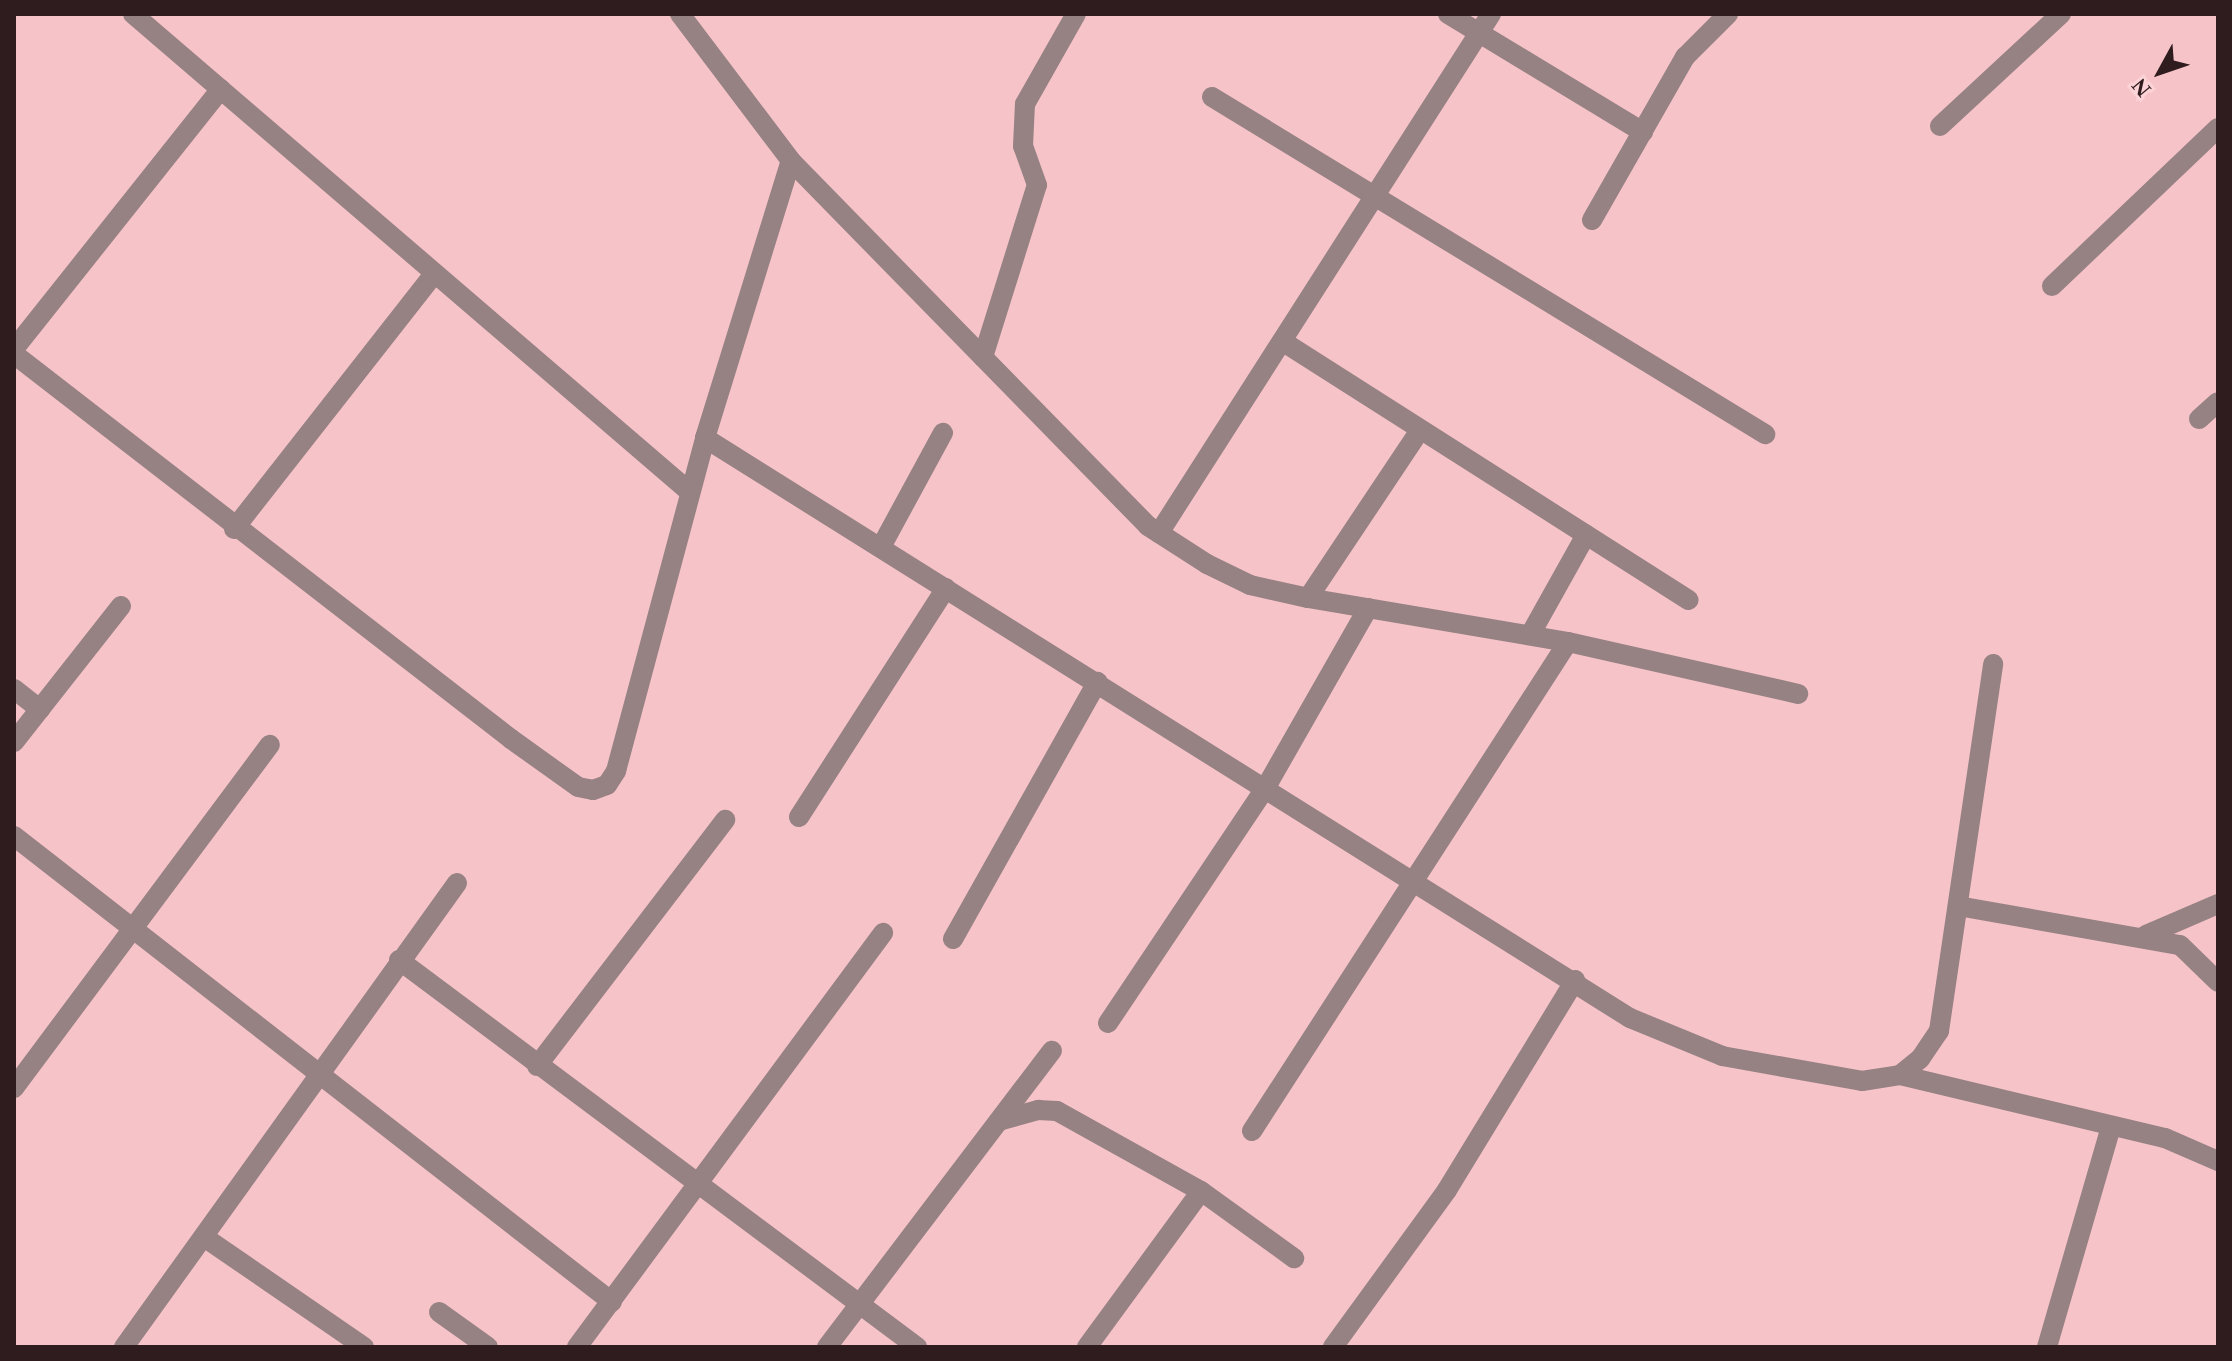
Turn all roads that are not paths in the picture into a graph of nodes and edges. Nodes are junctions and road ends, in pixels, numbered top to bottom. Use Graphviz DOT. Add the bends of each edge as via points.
graph roads {
  1 [pos="133,14"];
  2 [pos="680,14"];
  3 [pos="1076,14"];
  4 [pos="1448,14"];
  5 [pos="1491,14"];
  6 [pos="1728,14"];
  7 [pos="2061,14"];
  8 [pos="1478,32"];
  9 [pos="221,89"];
  10 [pos="1212,97"];
  11 [pos="1940,126"];
  12 [pos="2218,128"];
  13 [pos="1643,132"];
  14 [pos="791,161"];
  15 [pos="1373,198"];
  16 [pos="1592,220"];
  17 [pos="435,273"];
  18 [pos="2052,286"];
  19 [pos="1282,341"];
  20 [pos="14,351"];
  21 [pos="983,357"];
  22 [pos="2218,402"];
  23 [pos="2199,419"];
  24 [pos="1420,430"];
  25 [pos="943,433"];
  26 [pos="1765,434"];
  27 [pos="705,438"];
  28 [pos="690,492"];
  29 [pos="234,529"];
  30 [pos="1159,533"];
  31 [pos="1586,535"];
  32 [pos="881,547"];
  33 [pos="946,588"];
  34 [pos="1308,598"];
  35 [pos="1689,600"];
  36 [pos="121,606"];
  37 [pos="1368,608"];
  38 [pos="1530,635"];
  39 [pos="1568,642"];
  40 [pos="1993,664"];
  41 [pos="1097,682"];
  42 [pos="14,689"];
  43 [pos="1798,694"];
  44 [pos="40,709"];
  45 [pos="14,742"];
  46 [pos="270,745"];
  47 [pos="1266,787"];
  48 [pos="799,817"];
  49 [pos="725,820"];
  50 [pos="14,836"];
  51 [pos="1415,880"];
  52 [pos="457,883"];
  53 [pos="2218,904"];
  54 [pos="1958,906"];
  55 [pos="132,928"];
  56 [pos="883,933"];
  57 [pos="2146,935"];
  58 [pos="953,939"];
  59 [pos="399,960"];
  60 [pos="1575,980"];
  61 [pos="2218,982"];
  62 [pos="1108,1023"];
  63 [pos="1052,1051"];
  64 [pos="537,1066"];
  65 [pos="321,1075"];
  66 [pos="1900,1075"];
  67 [pos="14,1088"];
  68 [pos="999,1121"];
  69 [pos="2111,1126"];
  70 [pos="1252,1131"];
  71 [pos="2218,1161"];
  72 [pos="698,1185"];
  73 [pos="1201,1191"];
  74 [pos="204,1237"];
  75 [pos="1294,1258"];
  76 [pos="612,1302"];
  77 [pos="860,1305"];
  78 [pos="439,1312"];
  79 [pos="124,1347"];
  80 [pos="364,1347"];
  81 [pos="488,1347"];
  82 [pos="577,1347"];
  83 [pos="827,1347"];
  84 [pos="917,1347"];
  85 [pos="1087,1347"];
  86 [pos="1333,1347"];
  87 [pos="2047,1347"];
  1 -- 9 [label="street"];
  2 -- 14 [label="street"];
  3 -- 21 [label="street" via="1025,104 1023,146 1037,185"];
  4 -- 8 [label="street"];
  5 -- 8 [label="street"];
  6 -- 13 [label="street" via="1685,57"];
  7 -- 11 [label="street"];
  8 -- 13 [label="street"];
  8 -- 15 [label="street"];
  9 -- 17 [label="street"];
  9 -- 20 [label="street"];
  10 -- 15 [label="street"];
  12 -- 18 [label="street"];
  13 -- 16 [label="street"];
  14 -- 21 [label="street"];
  14 -- 27 [label="street"];
  15 -- 19 [label="street"];
  15 -- 26 [label="street"];
  17 -- 28 [label="street"];
  17 -- 29 [label="street"];
  19 -- 24 [label="street"];
  19 -- 30 [label="street"];
  20 -- 29 [label="street"];
  21 -- 30 [label="street"];
  22 -- 23 [label="street"];
  24 -- 31 [label="street"];
  24 -- 34 [label="street"];
  25 -- 32 [label="street"];
  27 -- 28 [label="street"];
  27 -- 32 [label="street"];
  28 -- 29 [label="street" via="616,771 607,785 593,790 578,787 511,739"];
  30 -- 34 [label="street" via="1250,585"];
  31 -- 35 [label="street"];
  31 -- 38 [label="street"];
  32 -- 33 [label="street"];
  33 -- 41 [label="street"];
  33 -- 48 [label="street"];
  34 -- 37 [label="street"];
  36 -- 44 [label="street"];
  37 -- 38 [label="street"];
  37 -- 47 [label="street"];
  38 -- 39 [label="street"];
  39 -- 43 [label="street"];
  39 -- 51 [label="street"];
  40 -- 54 [label="street"];
  41 -- 47 [label="street"];
  41 -- 58 [label="street"];
  42 -- 44 [label="street"];
  44 -- 45 [label="street"];
  46 -- 55 [label="street"];
  47 -- 51 [label="street"];
  47 -- 62 [label="street"];
  49 -- 64 [label="street"];
  50 -- 55 [label="street"];
  51 -- 60 [label="street"];
  51 -- 70 [label="street"];
  52 -- 59 [label="street"];
  53 -- 57 [label="street"];
  54 -- 57 [label="street"];
  54 -- 66 [label="street" via="1939,1031 1920,1059"];
  55 -- 65 [label="street"];
  55 -- 67 [label="street"];
  56 -- 72 [label="street"];
  57 -- 61 [label="street" via="2180,945"];
  59 -- 64 [label="street"];
  59 -- 65 [label="street"];
  60 -- 66 [label="street" via="1630,1018 1722,1056 1862,1081"];
  60 -- 86 [label="street" via="1447,1190"];
  63 -- 68 [label="street"];
  64 -- 72 [label="street"];
  65 -- 74 [label="street"];
  65 -- 76 [label="street"];
  66 -- 69 [label="street"];
  68 -- 73 [label="street" via="1038,1110 1057,1111"];
  68 -- 77 [label="street"];
  69 -- 71 [label="street" via="2165,1138"];
  69 -- 87 [label="street"];
  72 -- 76 [label="street"];
  72 -- 77 [label="street"];
  73 -- 75 [label="street"];
  73 -- 85 [label="street"];
  74 -- 79 [label="street"];
  74 -- 80 [label="street"];
  76 -- 82 [label="street"];
  77 -- 83 [label="street"];
  77 -- 84 [label="street"];
  78 -- 81 [label="street"];
}
